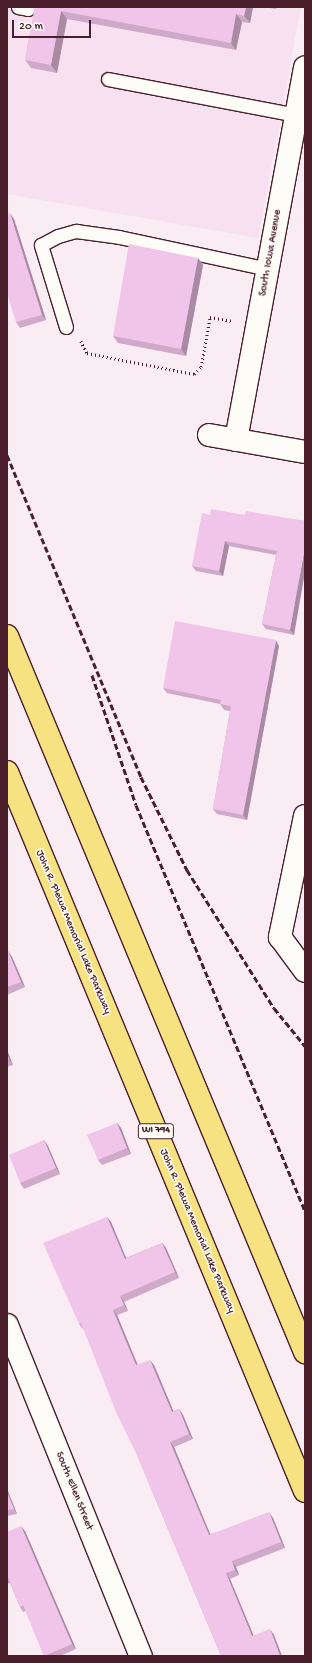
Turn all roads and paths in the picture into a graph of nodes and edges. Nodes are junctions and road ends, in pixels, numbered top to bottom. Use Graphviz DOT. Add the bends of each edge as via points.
graph roads {
  1 [pos="18,7"];
  2 [pos="28,7"];
  3 [pos="305,66"];
  4 [pos="108,79"];
  5 [pos="296,115"];
  6 [pos="268,269"];
  7 [pos="257,326"];
  8 [pos="66,327"];
  9 [pos="209,435"];
  10 [pos="236,440"];
  11 [pos="305,452"];
  12 [pos="7,636"];
  13 [pos="7,772"];
  14 [pos="305,816"];
  15 [pos="305,971"];
  16 [pos="7,1325"];
  17 [pos="305,1352"];
  18 [pos="305,1491"];
  19 [pos="141,1656"];
  1 -- 2 [label="lane"];
  3 -- 5 [label="street, South Iowa Avenue"];
  4 -- 5 [label="lane"];
  5 -- 6 [label="street, South Iowa Avenue"];
  6 -- 7 [label="street, South Iowa Avenue"];
  6 -- 8 [label="lane" via="119,237 76,231 58,236 41,244"];
  7 -- 8 [label="path" via="210,317 201,367 194,374 87,354 80,338"];
  7 -- 10 [label="street, South Iowa Avenue"];
  9 -- 10 [label="street"];
  10 -- 11 [label="street"];
  12 -- 17 [label="main road"];
  13 -- 18 [label="main road, John R. Plewa Memorial Lake Parkway / WI 794"];
  14 -- 15 [label="street" via="280,937"];
  16 -- 19 [label="street, South Ellen Street"];
}
